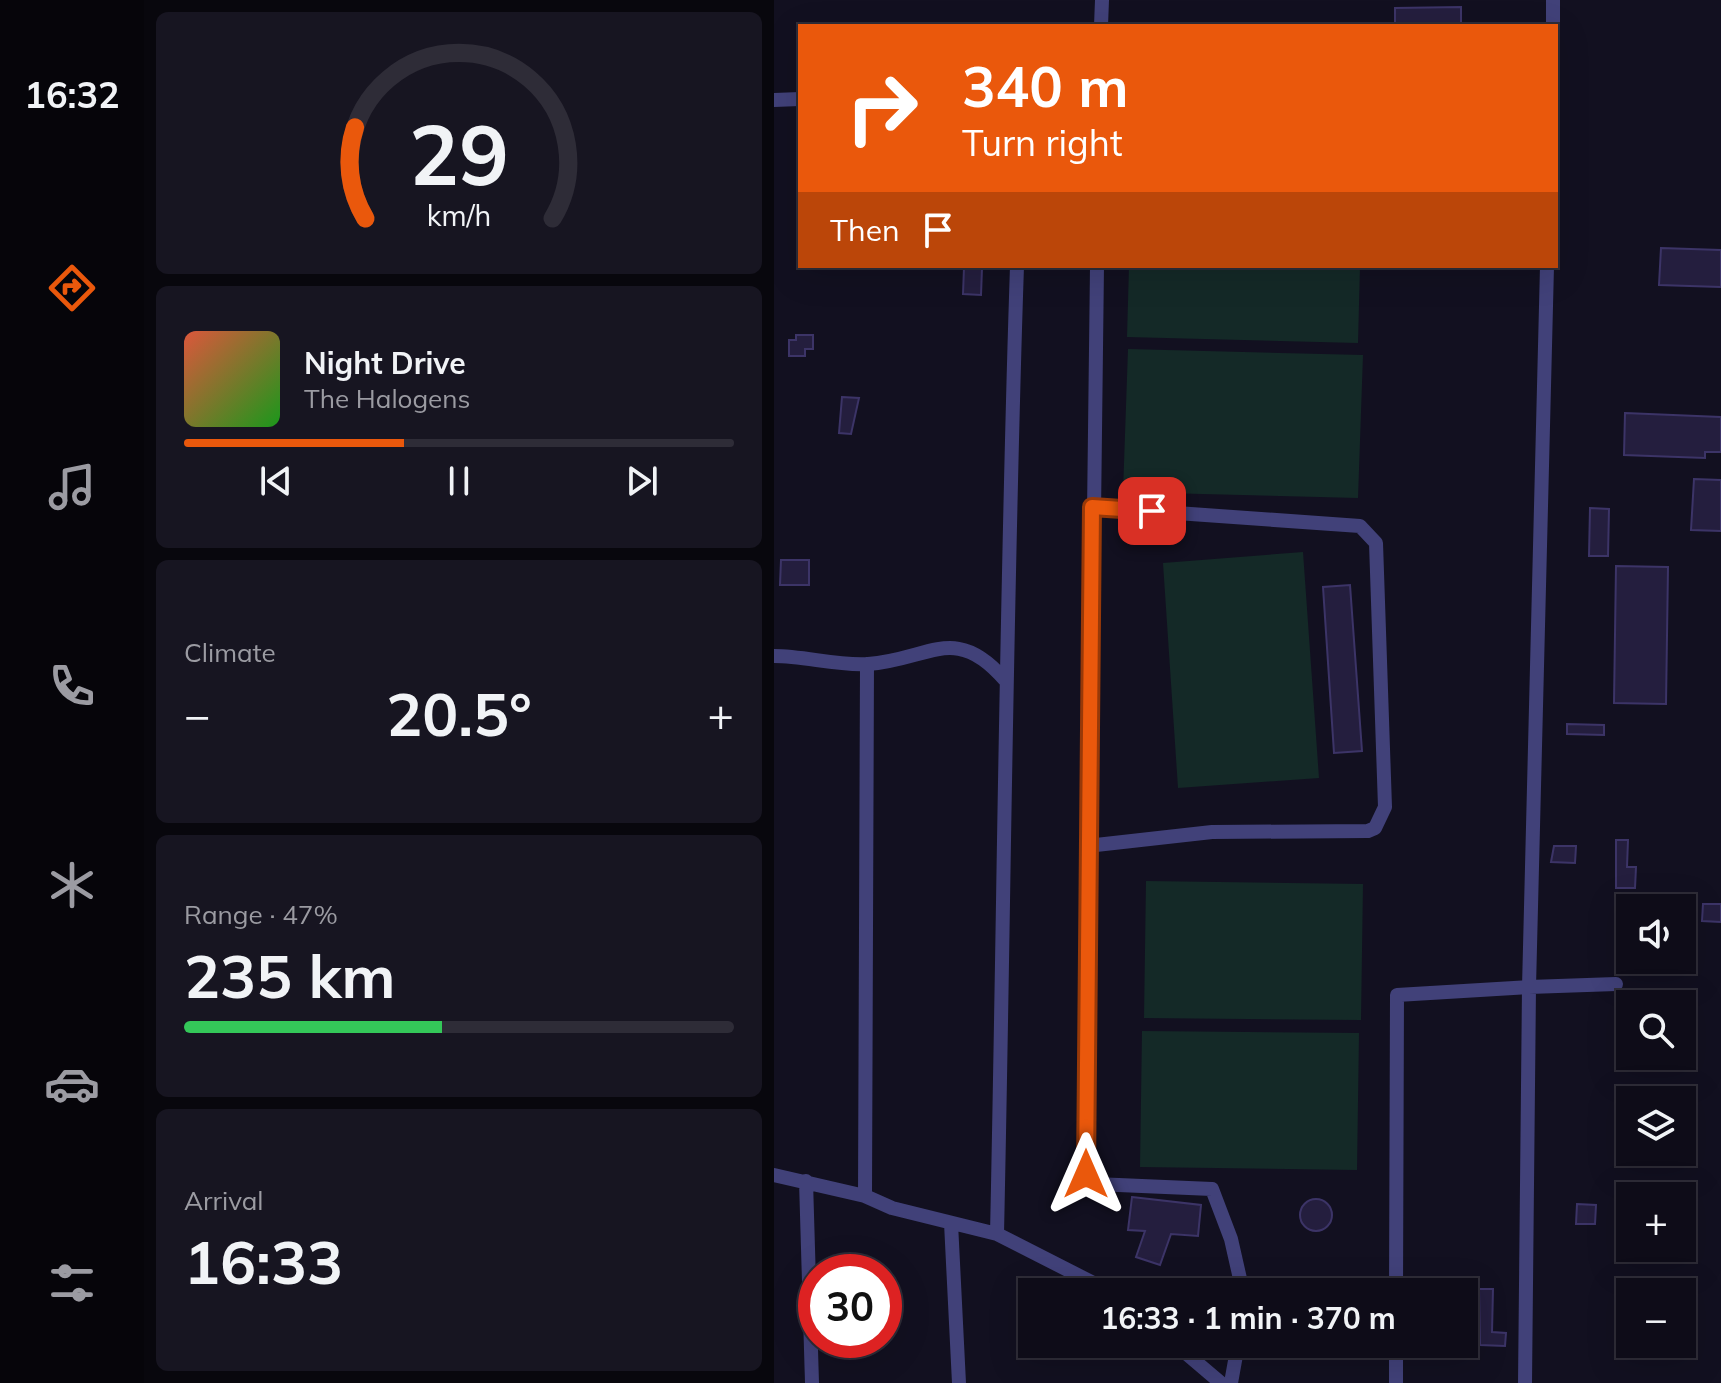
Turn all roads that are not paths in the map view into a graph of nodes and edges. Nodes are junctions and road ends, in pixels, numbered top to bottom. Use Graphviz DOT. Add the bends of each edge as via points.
graph roads {
  1 [pos="1102,0"];
  2 [pos="1553,0"];
  3 [pos="1101,24"];
  4 [pos="1553,24"];
  5 [pos="798,99"];
  6 [pos="774,100"];
  7 [pos="1017,268"];
  8 [pos="1097,268"];
  9 [pos="1547,268"];
  10 [pos="1092,507"];
  11 [pos="774,656"];
  12 [pos="867,664"];
  13 [pos="1005,680"];
  14 [pos="1087,846"];
  15 [pos="1616,984"];
  16 [pos="1529,987"];
  17 [pos="774,1175"];
  18 [pos="806,1181"];
  19 [pos="865,1196"];
  20 [pos="951,1223"];
  21 [pos="997,1234"];
  22 [pos="1083,1278"];
  23 [pos="1240,1278"];
  24 [pos="1396,1278"];
  25 [pos="1192,1358"];
  26 [pos="1235,1358"];
  27 [pos="1396,1358"];
  28 [pos="812,1383"];
  29 [pos="959,1383"];
  30 [pos="1221,1383"];
  31 [pos="1231,1383"];
  32 [pos="1396,1383"];
  33 [pos="1525,1383"];
  1 -- 3 [label="street"];
  2 -- 4 [label="street"];
  5 -- 6 [label="street"];
  7 -- 13 [label="street"];
  8 -- 10 [label="street"];
  9 -- 16 [label="street"];
  10 -- 14 [label="street"];
  10 -- 14 [label="street" via="1360,526 1371,533 1376,543 1385,807 1368,831 1212,832"];
  11 -- 12 [label="street"];
  12 -- 13 [label="street" via="962,649 977,652"];
  12 -- 19 [label="street"];
  13 -- 21 [label="street"];
  14 -- 23 [label="street" via="1086,1174 1095,1184 1212,1189"];
  15 -- 16 [label="street"];
  16 -- 24 [label="street" via="1397,995"];
  16 -- 33 [label="street"];
  17 -- 18 [label="street"];
  18 -- 19 [label="street"];
  18 -- 28 [label="street"];
  19 -- 20 [label="street"];
  20 -- 21 [label="street"];
  20 -- 29 [label="street"];
  21 -- 22 [label="street"];
  25 -- 30 [label="street"];
  26 -- 31 [label="street"];
  27 -- 32 [label="street"];
}
